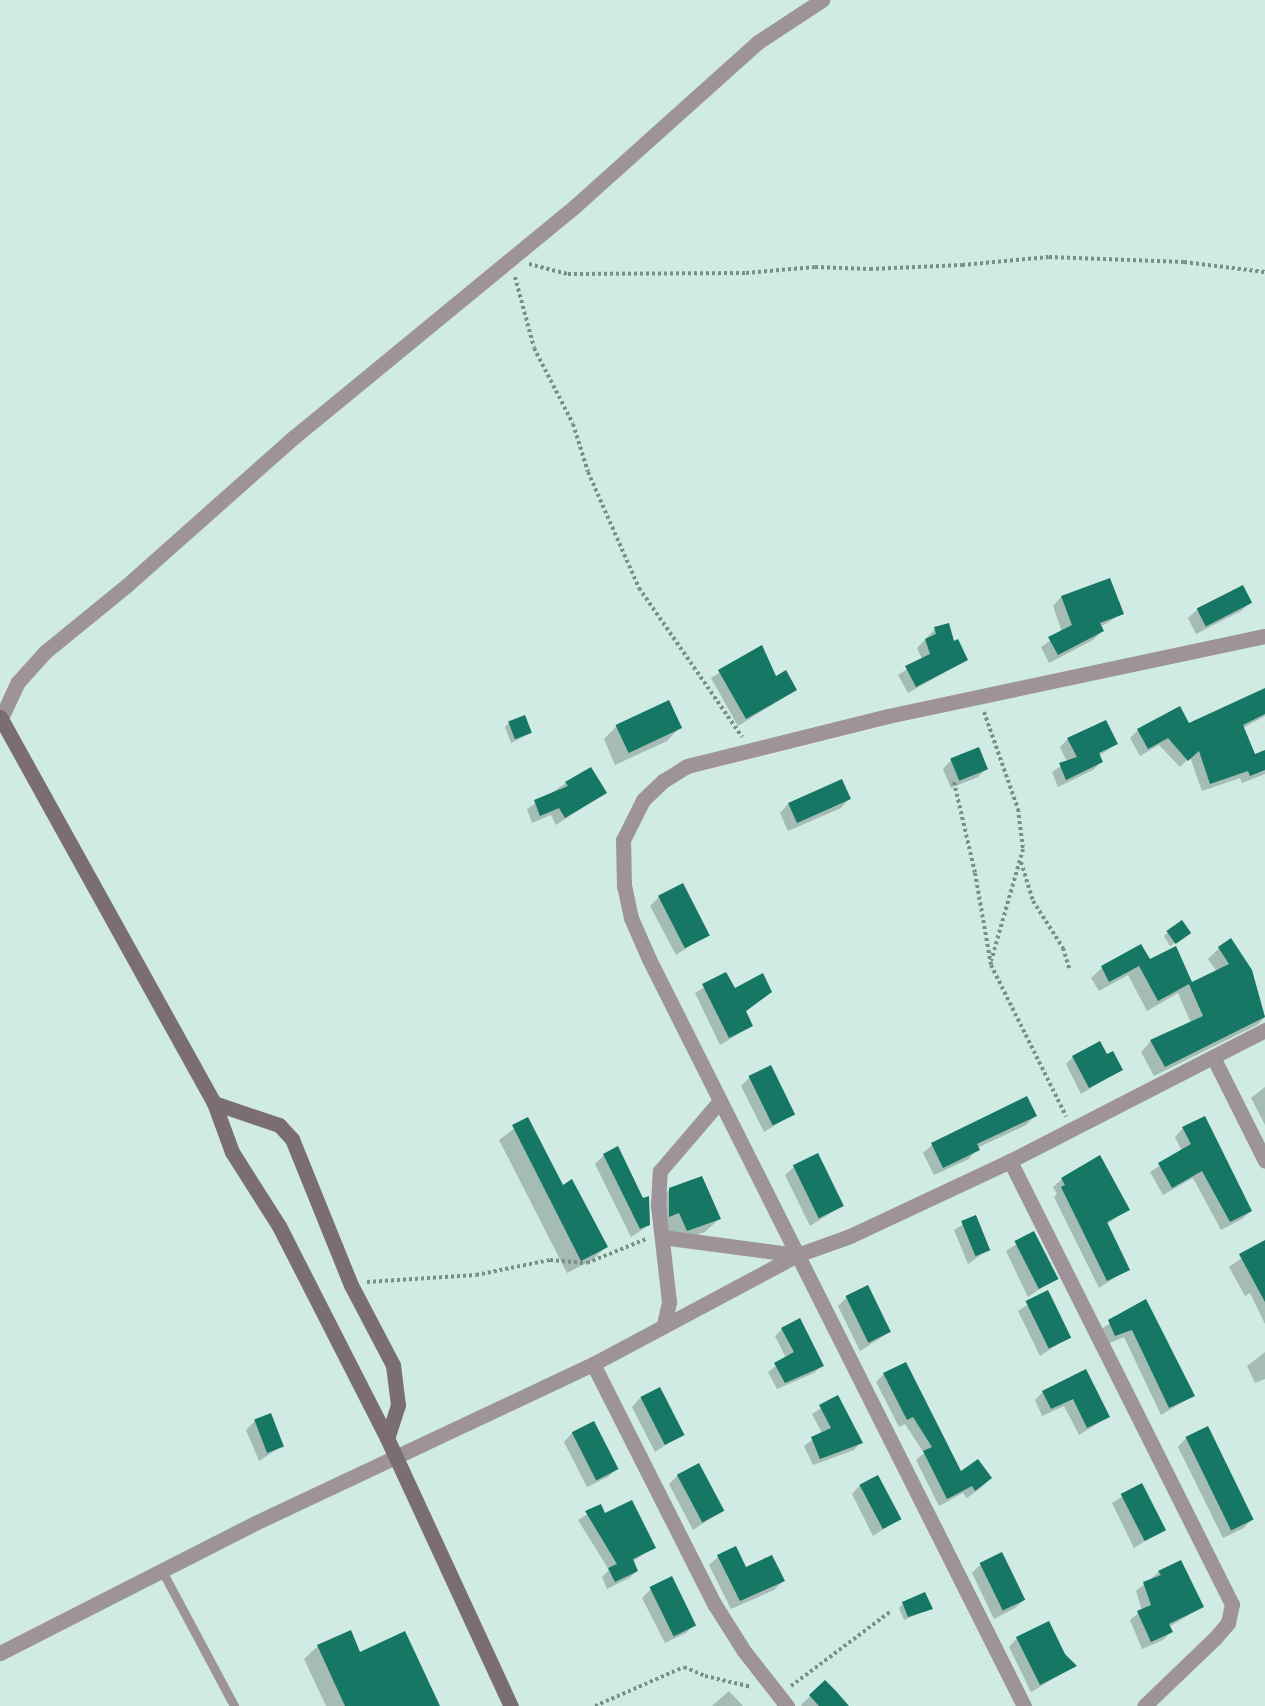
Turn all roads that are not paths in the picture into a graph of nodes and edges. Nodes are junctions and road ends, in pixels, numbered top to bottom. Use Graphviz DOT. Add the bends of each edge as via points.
graph roads {
  1 [pos="822,0"];
  2 [pos="1265,636"];
  3 [pos="0,718"];
  4 [pos="1265,1030"];
  5 [pos="1213,1057"];
  6 [pos="719,1102"];
  7 [pos="214,1103"];
  8 [pos="1010,1161"];
  9 [pos="1265,1161"];
  10 [pos="662,1236"];
  11 [pos="797,1255"];
  12 [pos="664,1324"];
  13 [pos="593,1364"];
  14 [pos="387,1438"];
  15 [pos="396,1459"];
  16 [pos="161,1569"];
  17 [pos="0,1653"];
  18 [pos="783,1701"];
  19 [pos="234,1706"];
  20 [pos="511,1706"];
  21 [pos="1024,1706"];
  22 [pos="1144,1706"];
  1 -- 3 [label="street" via="758,42 512,258 294,437 45,652 18,682"];
  2 -- 6 [label="street" via="749,748 687,766 663,781 632,815 623,840 624,886 631,918"];
  3 -- 7 [label="street"];
  4 -- 5 [label="street"];
  5 -- 8 [label="street"];
  5 -- 9 [label="street"];
  6 -- 10 [label="street" via="660,1171 657,1183"];
  6 -- 11 [label="street"];
  7 -- 14 [label="street" via="232,1152 271,1210"];
  7 -- 14 [label="street" via="253,1114 286,1130 351,1286 396,1376 397,1418"];
  8 -- 11 [label="street" via="860,1232"];
  8 -- 22 [label="street" via="1232,1604 1228,1623"];
  10 -- 11 [label="street"];
  10 -- 12 [label="street" via="669,1302"];
  11 -- 12 [label="street"];
  11 -- 21 [label="street"];
  12 -- 13 [label="street"];
  13 -- 15 [label="street"];
  13 -- 18 [label="street" via="715,1605"];
  14 -- 15 [label="street"];
  15 -- 16 [label="street"];
  15 -- 20 [label="street"];
  16 -- 17 [label="street"];
  16 -- 19 [label="lane"];
}
